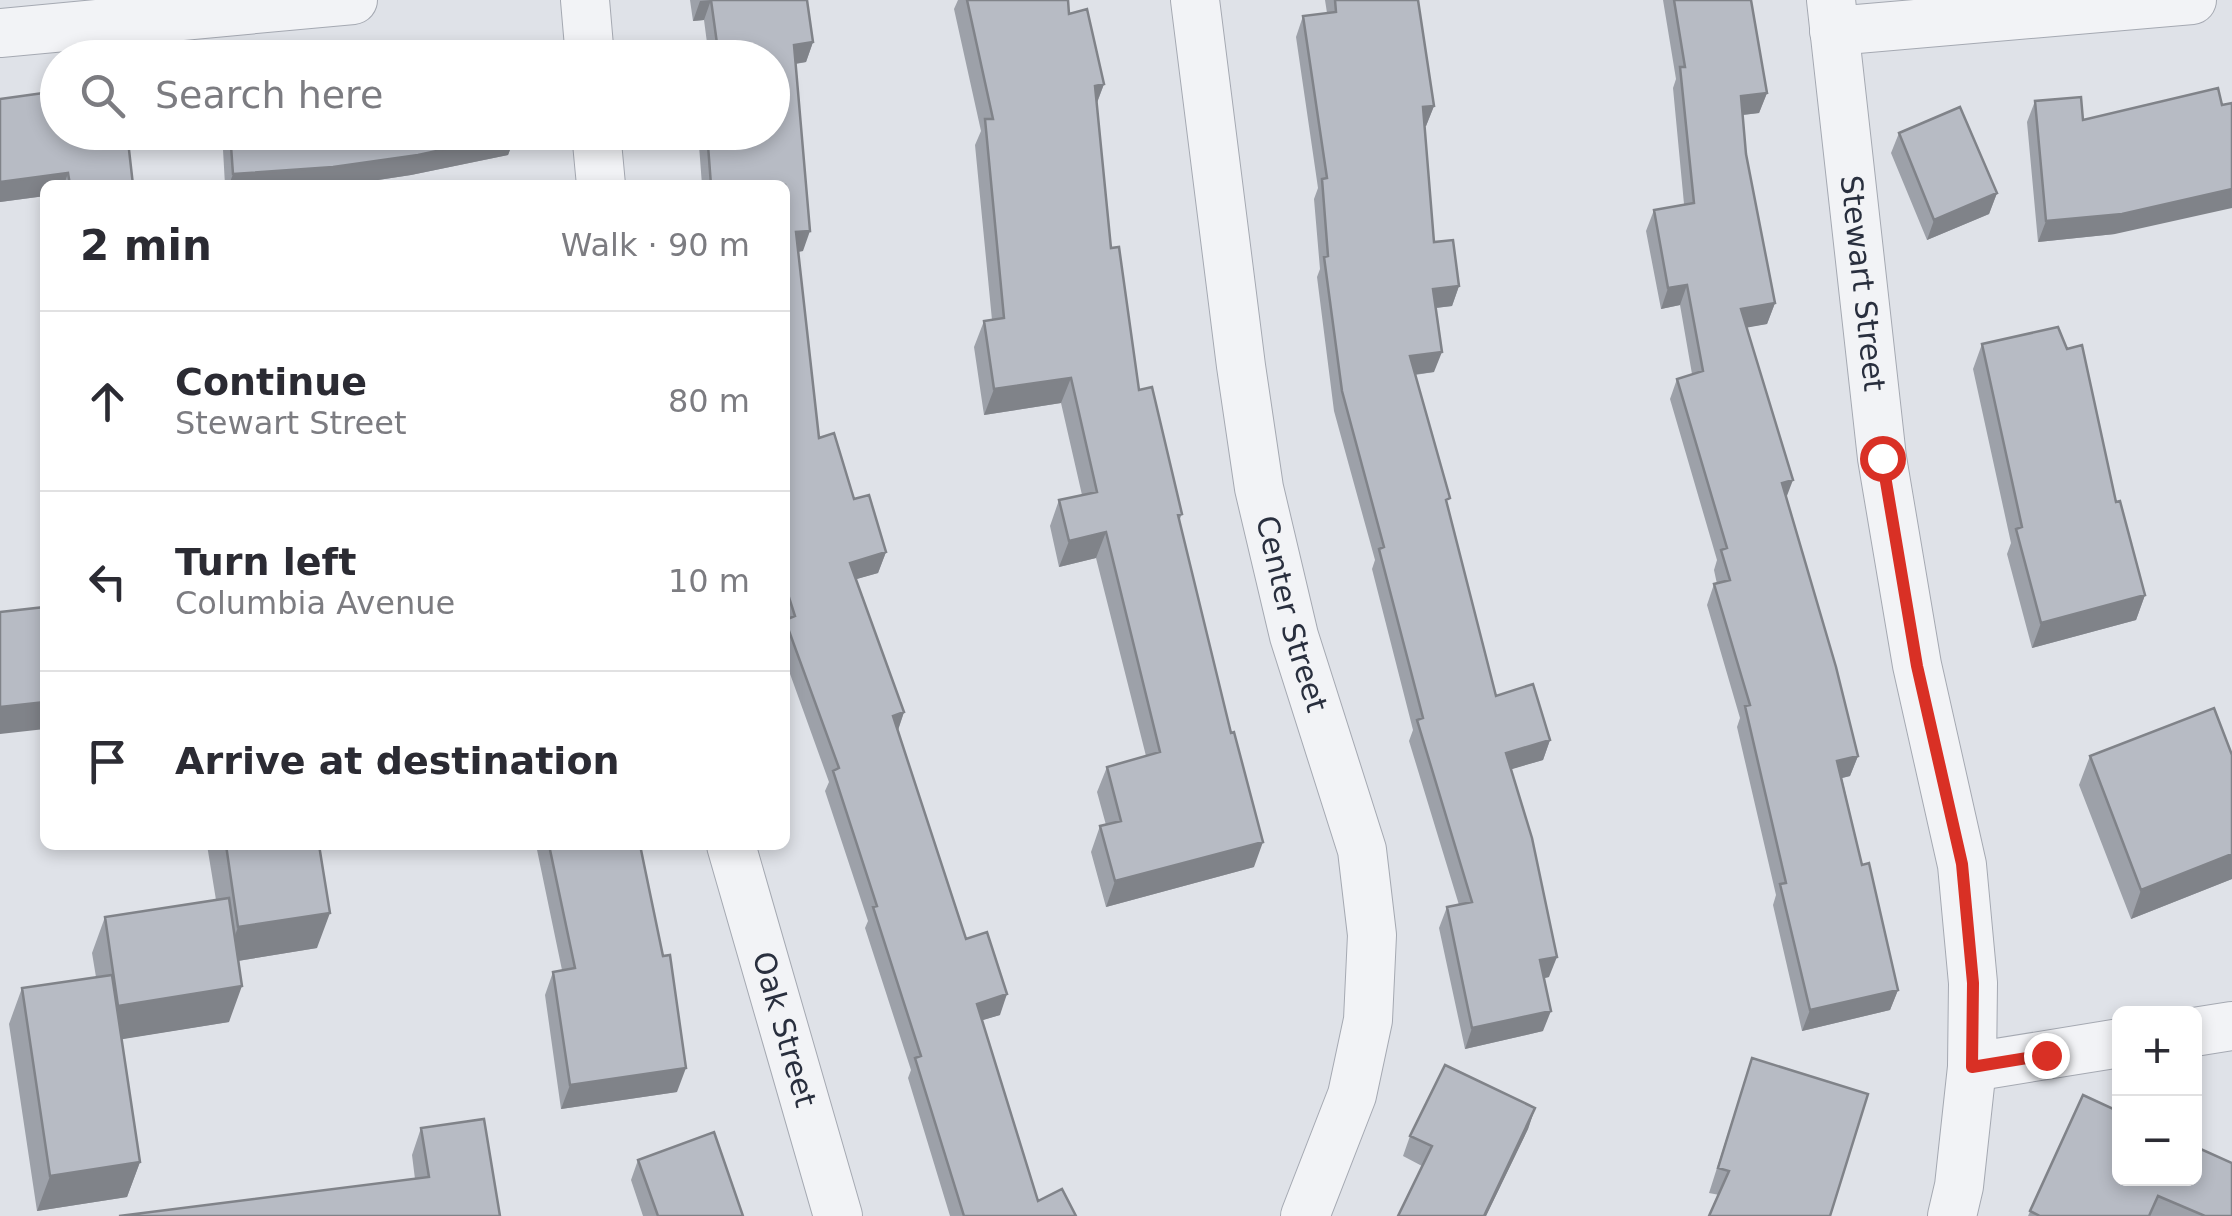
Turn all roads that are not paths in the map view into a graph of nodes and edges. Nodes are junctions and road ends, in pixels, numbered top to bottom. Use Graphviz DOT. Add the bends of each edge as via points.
graph roads {
  1 [pos="353,0"];
  2 [pos="584,0"];
  3 [pos="1195,0"];
  4 [pos="2192,0"];
  5 [pos="1832,15"];
  6 [pos="0,33"];
  7 [pos="588,40"];
  8 [pos="598,150"];
  9 [pos="601,180"];
  10 [pos="732,850"];
  11 [pos="2232,1026"];
  12 [pos="2202,1031"];
  13 [pos="2112,1045"];
  14 [pos="1972,1067"];
  15 [pos="838,1216"];
  16 [pos="1305,1216"];
  17 [pos="1952,1216"];
  1 -- 6 [label="street"];
  2 -- 7 [label="street"];
  3 -- 16 [label="street, Center Street" via="1259,488 1294,636 1362,850 1372,935 1368,1020 1352,1095"];
  4 -- 5 [label="street"];
  5 -- 14 [label="street, Stewart Street" via="1882,458 1917,666 1962,864 1973,983"];
  8 -- 9 [label="street"];
  10 -- 15 [label="street, Oak Street"];
  11 -- 12 [label="street"];
  13 -- 14 [label="street"];
  14 -- 17 [label="street, Stewart Street"];
}
